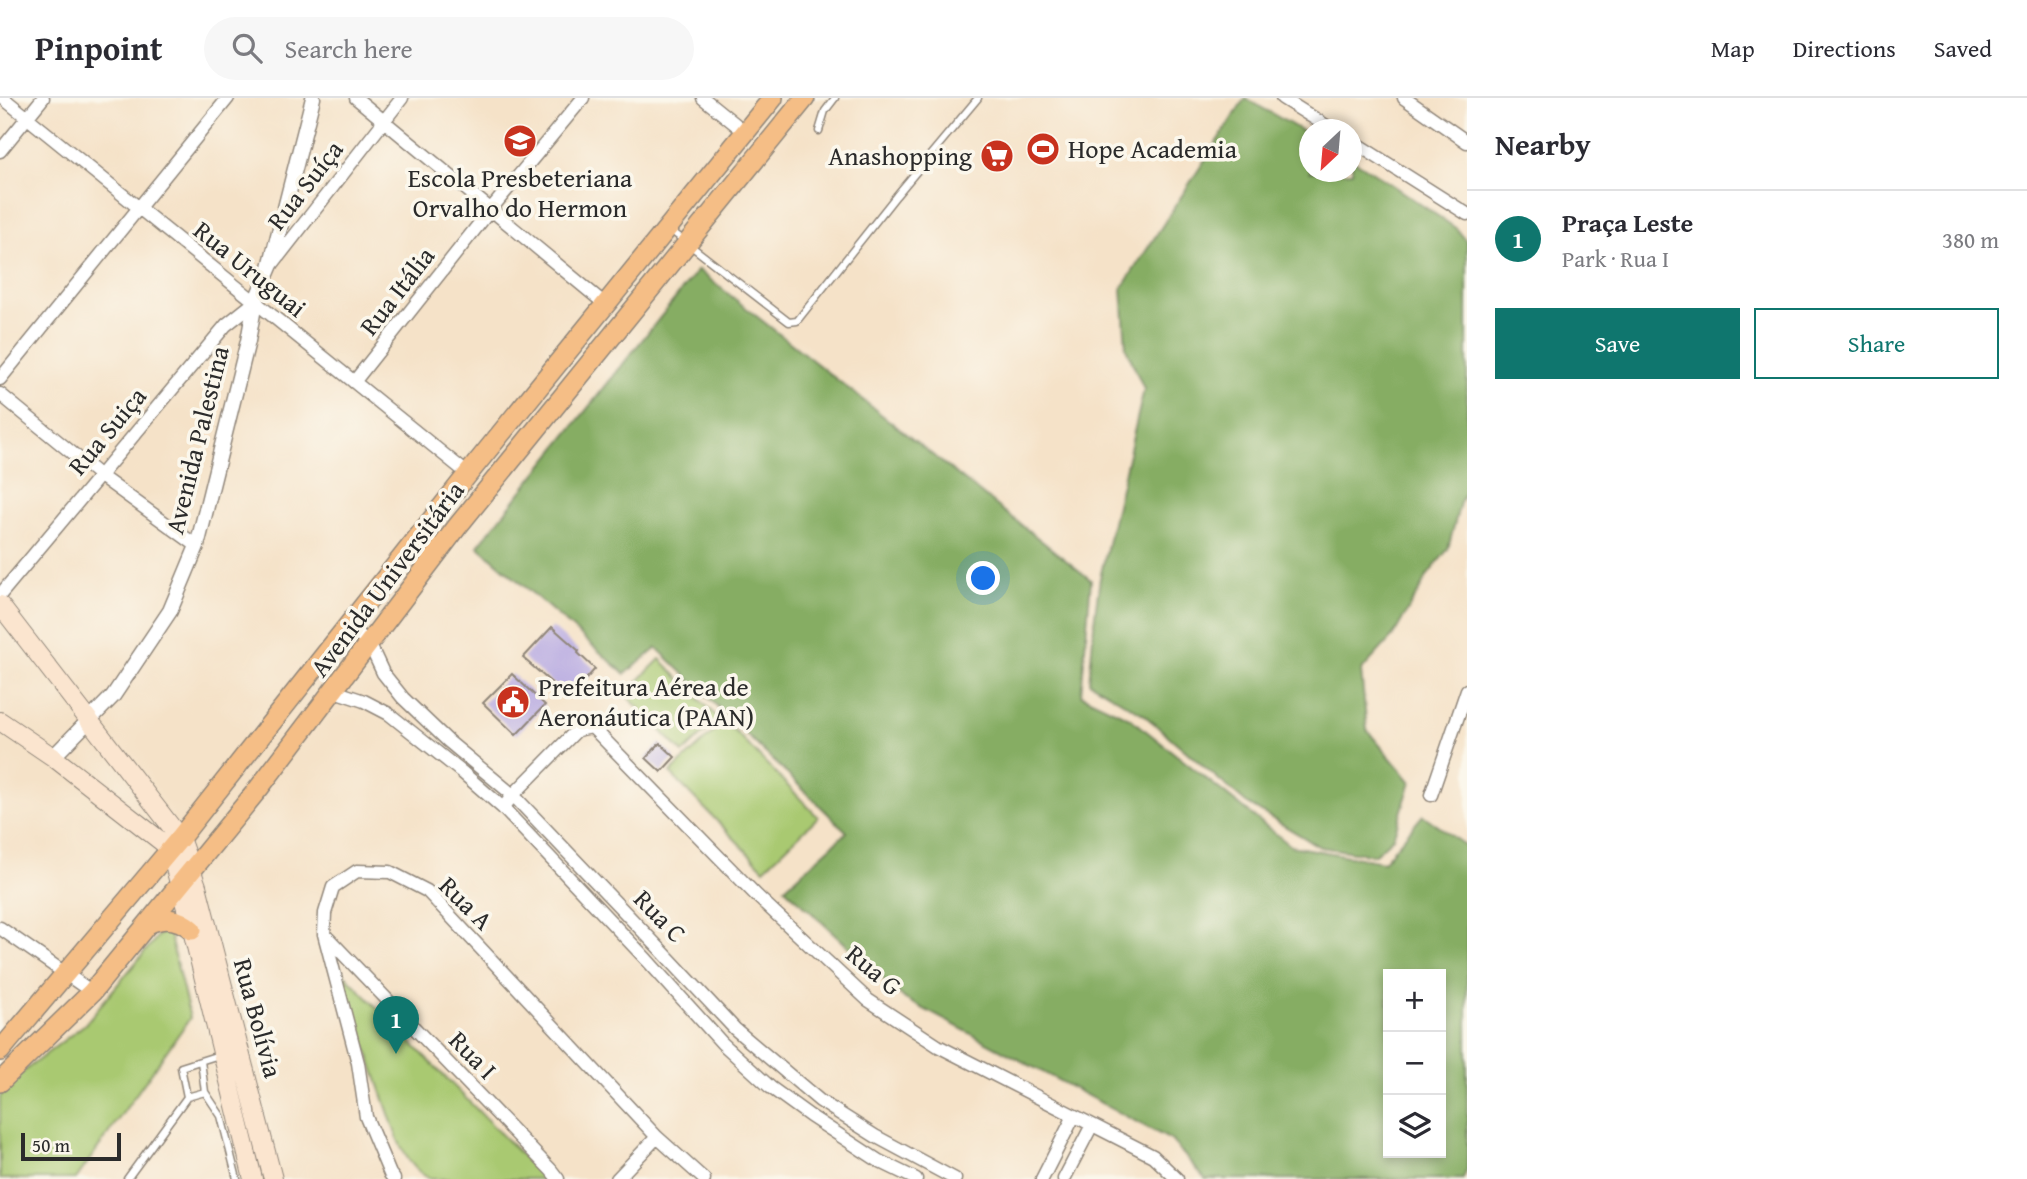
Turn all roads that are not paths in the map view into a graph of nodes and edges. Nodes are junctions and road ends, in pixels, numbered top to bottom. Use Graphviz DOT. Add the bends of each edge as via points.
graph roads {
  1 [pos="3,98"];
  2 [pos="43,98"];
  3 [pos="228,98"];
  4 [pos="313,98"];
  5 [pos="356,98"];
  6 [pos="402,98"];
  7 [pos="583,98"];
  8 [pos="703,98"];
  9 [pos="773,98"];
  10 [pos="805,98"];
  11 [pos="835,98"];
  12 [pos="978,98"];
  13 [pos="1282,98"];
  14 [pos="1404,98"];
  15 [pos="27,118"];
  16 [pos="1315,119"];
  17 [pos="385,120"];
  18 [pos="819,131"];
  19 [pos="745,132"];
  20 [pos="1467,142"];
  21 [pos="1362,147"];
  22 [pos="0,151"];
  23 [pos="139,208"];
  24 [pos="491,209"];
  25 [pos="1467,214"];
  26 [pos="667,228"];
  27 [pos="687,244"];
  28 [pos="270,267"];
  29 [pos="255,302"];
  30 [pos="605,304"];
  31 [pos="0,379"];
  32 [pos="354,382"];
  33 [pos="0,394"];
  34 [pos="468,474"];
  35 [pos="99,475"];
  36 [pos="197,546"];
  37 [pos="376,590"];
  38 [pos="0,595"];
  39 [pos="0,605"];
  40 [pos="396,606"];
  41 [pos="348,626"];
  42 [pos="369,643"];
  43 [pos="1467,690"];
  44 [pos="334,691"];
  45 [pos="402,698"];
  46 [pos="389,713"];
  47 [pos="90,719"];
  48 [pos="0,721"];
  49 [pos="448,741"];
  50 [pos="437,752"];
  51 [pos="53,757"];
  52 [pos="472,762"];
  53 [pos="235,768"];
  54 [pos="463,773"];
  55 [pos="259,788"];
  56 [pos="513,795"];
  57 [pos="1431,795"];
  58 [pos="503,808"];
  59 [pos="175,844"];
  60 [pos="186,877"];
  61 [pos="148,924"];
  62 [pos="0,928"];
  63 [pos="103,930"];
  64 [pos="192,930"];
  65 [pos="324,934"];
  66 [pos="660,947"];
  67 [pos="647,960"];
  68 [pos="110,971"];
  69 [pos="66,973"];
  70 [pos="92,992"];
  71 [pos="0,1051"];
  72 [pos="221,1055"];
  73 [pos="201,1061"];
  74 [pos="0,1082"];
  75 [pos="205,1092"];
  76 [pos="187,1097"];
  77 [pos="820,1101"];
  78 [pos="810,1116"];
  79 [pos="1074,1116"];
  80 [pos="1092,1125"];
  81 [pos="657,1137"];
  82 [pos="127,1179"];
  83 [pos="237,1179"];
  84 [pos="253,1179"];
  85 [pos="272,1179"];
  86 [pos="394,1179"];
  87 [pos="558,1179"];
  88 [pos="617,1179"];
  89 [pos="704,1179"];
  90 [pos="916,1179"];
  91 [pos="955,1179"];
  92 [pos="1042,1179"];
  93 [pos="1064,1179"];
  94 [pos="1177,1179"];
  1 -- 15 [label="street, Rua Uruguai"];
  2 -- 15 [label="street"];
  3 -- 23 [label="street"];
  4 -- 28 [label="street, Avenida Palestina"];
  5 -- 17 [label="street"];
  6 -- 17 [label="street, Rua Suíça"];
  7 -- 24 [label="street, Rua Itália"];
  8 -- 19 [label="street"];
  9 -- 19 [label="main road, Avenida Universitária"];
  10 -- 27 [label="main road, Avenida Universitária"];
  11 -- 18 [label="lane"];
  12 -- 27 [label="lane" via="797,321 789,322"];
  13 -- 16 [label="street"];
  14 -- 20 [label="street"];
  15 -- 22 [label="street"];
  15 -- 23 [label="street, Rua Uruguai"];
  17 -- 24 [label="street"];
  17 -- 28 [label="street, Rua Suíça"];
  19 -- 26 [label="main road, Avenida Universitária"];
  21 -- 25 [label="street"];
  23 -- 29 [label="street, Rua Uruguai"];
  23 -- 31 [label="street"];
  24 -- 30 [label="street"];
  24 -- 32 [label="street, Rua Itália"];
  26 -- 27 [label="lane"];
  26 -- 30 [label="main road, Avenida Universitária"];
  27 -- 40 [label="main road, Avenida Universitária"];
  28 -- 29 [label="street, Avenida Palestina"];
  29 -- 32 [label="street, Rua Uruguai"];
  29 -- 35 [label="street, Rua Suiça" via="226,325"];
  29 -- 36 [label="street, Avenida Palestina"];
  30 -- 34 [label="main road, Avenida Universitária"];
  32 -- 34 [label="street, Rua Uruguai"];
  33 -- 35 [label="street"];
  34 -- 37 [label="main road, Avenida Universitária"];
  35 -- 36 [label="street"];
  35 -- 38 [label="street, Rua Suiça"];
  36 -- 47 [label="street, Avenida Palestina" via="170,611 113,696"];
  37 -- 40 [label="main road"];
  37 -- 41 [label="main road, Avenida Universitária"];
  39 -- 47 [label="main road"];
  40 -- 42 [label="main road, Avenida Universitária"];
  41 -- 42 [label="street"];
  41 -- 53 [label="main road, Avenida Universitária"];
  42 -- 44 [label="main road, Avenida Universitária"];
  42 -- 45 [label="street, Rua C"];
  43 -- 57 [label="street"];
  44 -- 46 [label="street, Rua C"];
  44 -- 55 [label="main road, Avenida Universitária"];
  45 -- 46 [label="street"];
  45 -- 49 [label="street, Rua C"];
  46 -- 50 [label="street, Rua C"];
  47 -- 51 [label="street, Avenida Palestina"];
  47 -- 59 [label="main road"];
  48 -- 51 [label="main road"];
  49 -- 50 [label="street"];
  49 -- 52 [label="street, Rua C"];
  50 -- 54 [label="street, Rua C"];
  51 -- 59 [label="main road" via="162,842"];
  52 -- 54 [label="street"];
  52 -- 56 [label="street, Rua C"];
  53 -- 55 [label="main road" via="251,773"];
  53 -- 59 [label="main road, Avenida Universitária"];
  54 -- 58 [label="street, Rua C"];
  55 -- 60 [label="main road, Avenida Universitária"];
  56 -- 58 [label="street"];
  56 -- 66 [label="street, Rua C"];
  56 -- 79 [label="street, Rua G" via="577,730 592,727 868,1000 938,1046"];
  58 -- 67 [label="street, Rua C"];
  59 -- 60 [label="main road"];
  59 -- 63 [label="main road, Avenida Universitária"];
  60 -- 61 [label="main road, Avenida Universitária"];
  60 -- 64 [label="main road, Rua Bolívia"];
  60 -- 85 [label="main road, Rua Bolívia"];
  61 -- 64 [label="main road" via="173,919"];
  61 -- 68 [label="main road, Avenida Universitária"];
  62 -- 69 [label="street"];
  63 -- 68 [label="main road" via="99,952"];
  63 -- 69 [label="main road, Avenida Universitária"];
  64 -- 72 [label="main road, Rua Bolívia"];
  65 -- 81 [label="street, Rua A" via="333,887 357,871 390,872 427,891"];
  65 -- 86 [label="street, Rua A" via="358,1063 366,1117"];
  65 -- 87 [label="street, Rua I"];
  66 -- 67 [label="street"];
  66 -- 77 [label="street, Rua C" via="735,1030"];
  67 -- 78 [label="street, Rua C" via="722,1043"];
  68 -- 70 [label="main road, Avenida Universitária"];
  69 -- 70 [label="street"];
  69 -- 71 [label="main road, Avenida Universitária"];
  70 -- 74 [label="main road, Avenida Universitária"];
  72 -- 73 [label="lane"];
  72 -- 84 [label="main road, Rua Bolívia"];
  73 -- 75 [label="lane"];
  73 -- 76 [label="lane" via="181,1067"];
  75 -- 76 [label="lane"];
  75 -- 83 [label="lane" via="221,1116"];
  76 -- 82 [label="lane"];
  77 -- 78 [label="street"];
  77 -- 91 [label="street, Rua C"];
  78 -- 90 [label="street, Rua C"];
  79 -- 80 [label="street, Rua G"];
  79 -- 92 [label="street"];
  80 -- 93 [label="street"];
  80 -- 94 [label="street, Rua G" via="1153,1156"];
  81 -- 88 [label="street"];
  81 -- 89 [label="street, Rua A"];
}
